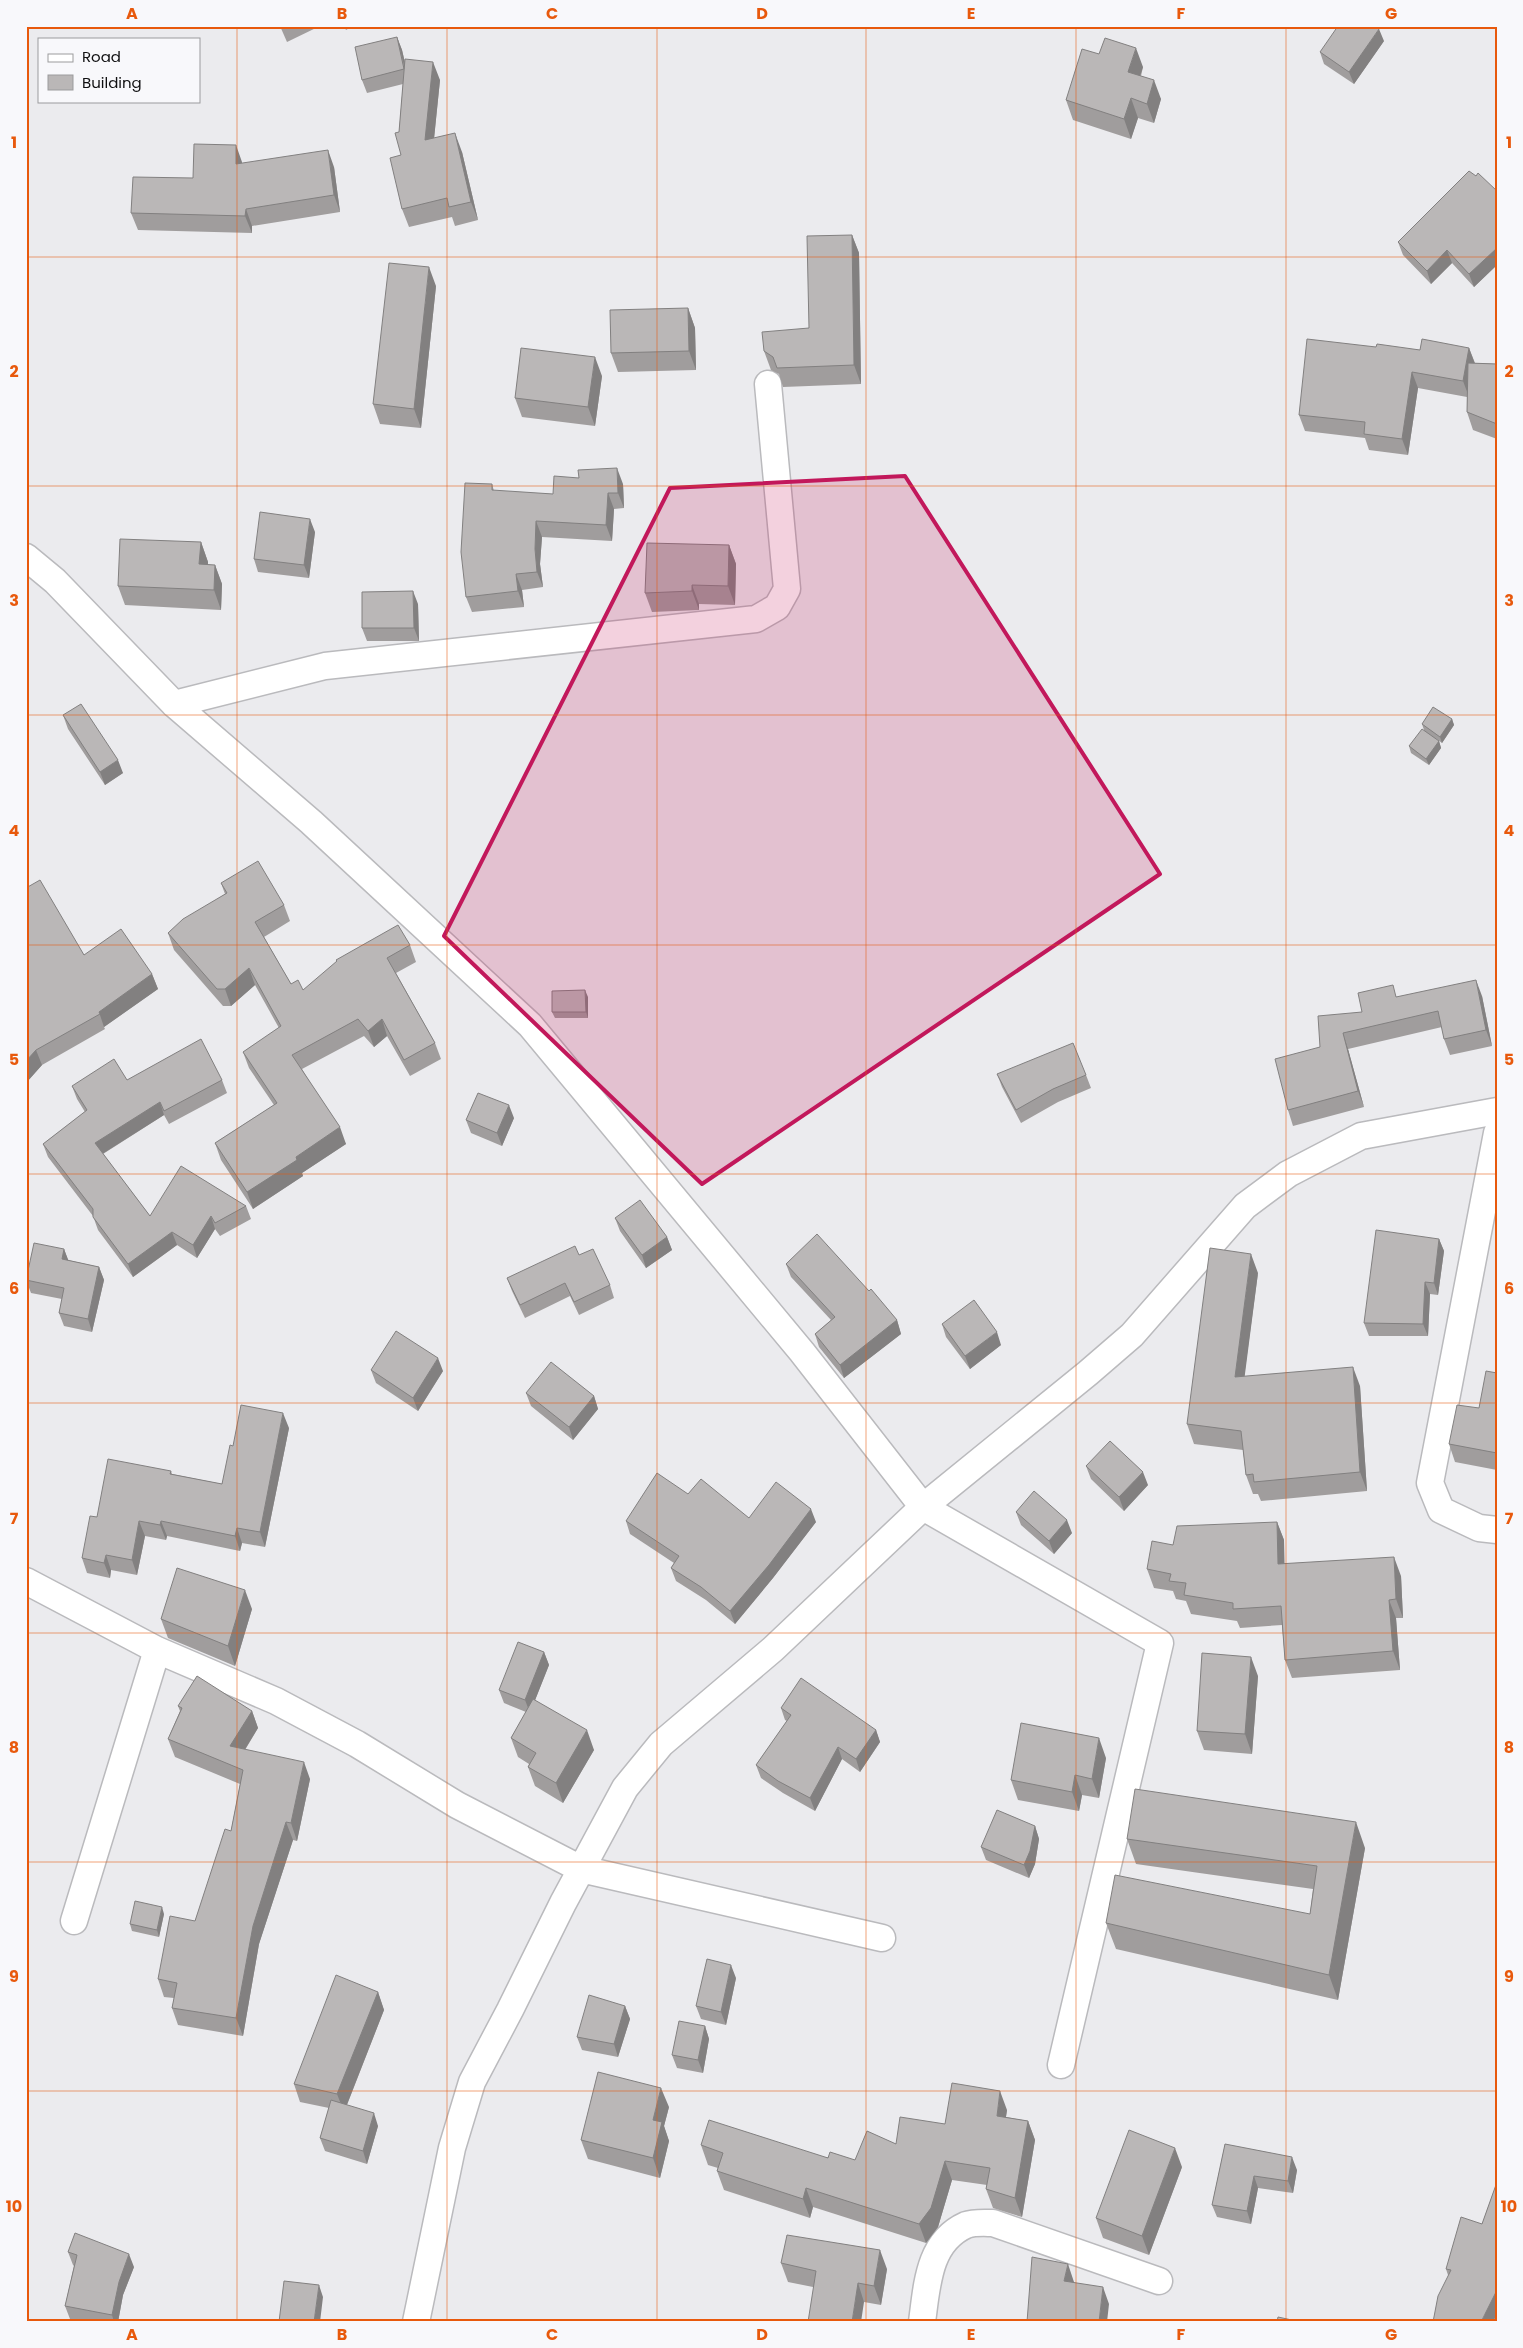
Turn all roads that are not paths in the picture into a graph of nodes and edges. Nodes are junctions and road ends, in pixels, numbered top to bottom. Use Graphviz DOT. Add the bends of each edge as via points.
graph roads {
  1 [pos="768,384"];
  2 [pos="26,557"];
  3 [pos="174,704"];
  4 [pos="1497,1111"];
  5 [pos="1497,1133"];
  6 [pos="923,1507"];
  7 [pos="1497,1530"];
  8 [pos="26,1581"];
  9 [pos="157,1650"];
  10 [pos="581,1869"];
  11 [pos="74,1921"];
  12 [pos="882,1938"];
  13 [pos="1061,2064"];
  14 [pos="1159,2281"];
  15 [pos="416,2322"];
  16 [pos="922,2322"];
  1 -- 3 [label="street" via="787,589 777,607 756,619 325,666"];
  2 -- 3 [label="street" via="55,581"];
  3 -- 6 [label="street" via="312,822 530,1026 802,1352"];
  4 -- 6 [label="street" via="1361,1136 1288,1174 1245,1206 1132,1335"];
  5 -- 7 [label="street" via="1430,1483 1441,1510 1478,1528"];
  6 -- 10 [label="street" via="773,1649 662,1744 624,1788"];
  6 -- 13 [label="street" via="1160,1643"];
  8 -- 9 [label="street"];
  9 -- 10 [label="street" via="276,1702 357,1744 457,1805"];
  9 -- 11 [label="street"];
  10 -- 12 [label="street"];
  10 -- 15 [label="street" via="472,2082 452,2148"];
  14 -- 16 [label="street" via="993,2223 968,2224 952,2234 938,2250 930,2267"];
}
